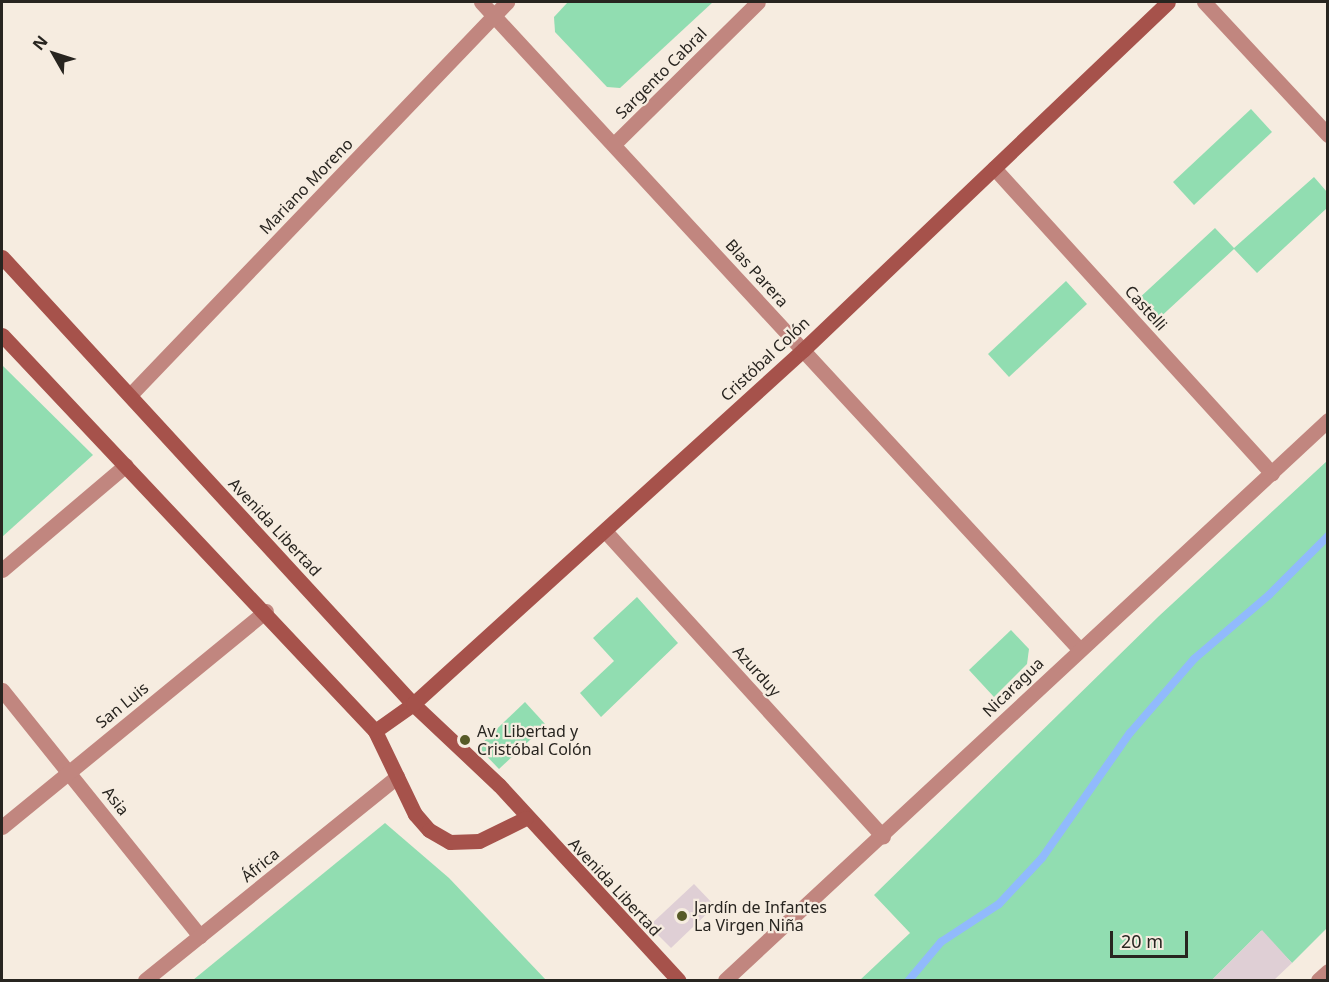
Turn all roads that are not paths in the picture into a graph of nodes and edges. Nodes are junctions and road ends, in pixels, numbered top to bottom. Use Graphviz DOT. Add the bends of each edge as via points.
graph roads {
  1 [pos="481,2"];
  2 [pos="507,2"];
  3 [pos="758,2"];
  4 [pos="1168,2"];
  5 [pos="1204,2"];
  6 [pos="494,16"];
  7 [pos="1328,135"];
  8 [pos="614,144"];
  9 [pos="994,168"];
  10 [pos="2,257"];
  11 [pos="2,335"];
  12 [pos="802,350"];
  13 [pos="130,396"];
  14 [pos="1328,420"];
  15 [pos="126,465"];
  16 [pos="1272,473"];
  17 [pos="605,531"];
  18 [pos="2,570"];
  19 [pos="266,611"];
  20 [pos="1079,649"];
  21 [pos="2,690"];
  22 [pos="413,704"];
  23 [pos="375,731"];
  24 [pos="69,771"];
  25 [pos="396,777"];
  26 [pos="526,818"];
  27 [pos="2,827"];
  28 [pos="883,836"];
  29 [pos="200,936"];
  30 [pos="1328,971"];
  31 [pos="146,981"];
  32 [pos="678,981"];
  33 [pos="725,981"];
  34 [pos="1318,981"];
  1 -- 6 [label="street, Blas Parera"];
  2 -- 6 [label="street, Mariano Moreno"];
  3 -- 8 [label="street, Sargento Cabral"];
  4 -- 9 [label="street, Cristóbal Colón"];
  5 -- 7 [label="street"];
  6 -- 8 [label="street, Blas Parera"];
  6 -- 13 [label="street, Mariano Moreno"];
  8 -- 12 [label="street, Blas Parera"];
  9 -- 12 [label="street, Cristóbal Colón"];
  9 -- 16 [label="street, Castelli"];
  10 -- 13 [label="street, Avenida Libertad"];
  11 -- 15 [label="street"];
  12 -- 17 [label="street, Cristóbal Colón"];
  12 -- 20 [label="street, Blas Parera"];
  13 -- 22 [label="street, Avenida Libertad"];
  14 -- 16 [label="street, Nicaragua"];
  15 -- 18 [label="street"];
  15 -- 19 [label="street"];
  16 -- 20 [label="street, Nicaragua"];
  17 -- 22 [label="street, Cristóbal Colón"];
  17 -- 28 [label="street, Azurduy"];
  19 -- 23 [label="street"];
  19 -- 24 [label="street, San Luis"];
  20 -- 28 [label="street, Nicaragua"];
  21 -- 24 [label="street, Asia"];
  22 -- 23 [label="street, Cristóbal Colón"];
  22 -- 26 [label="street, Avenida Libertad" via="499,785"];
  23 -- 25 [label="street"];
  24 -- 27 [label="street, San Luis"];
  24 -- 29 [label="street, Asia"];
  25 -- 26 [label="street" via="415,814 429,830 450,842 479,841"];
  25 -- 29 [label="street, África"];
  26 -- 32 [label="street, Avenida Libertad"];
  28 -- 33 [label="street, Nicaragua"];
  29 -- 31 [label="street, África"];
  30 -- 34 [label="street"];
}
